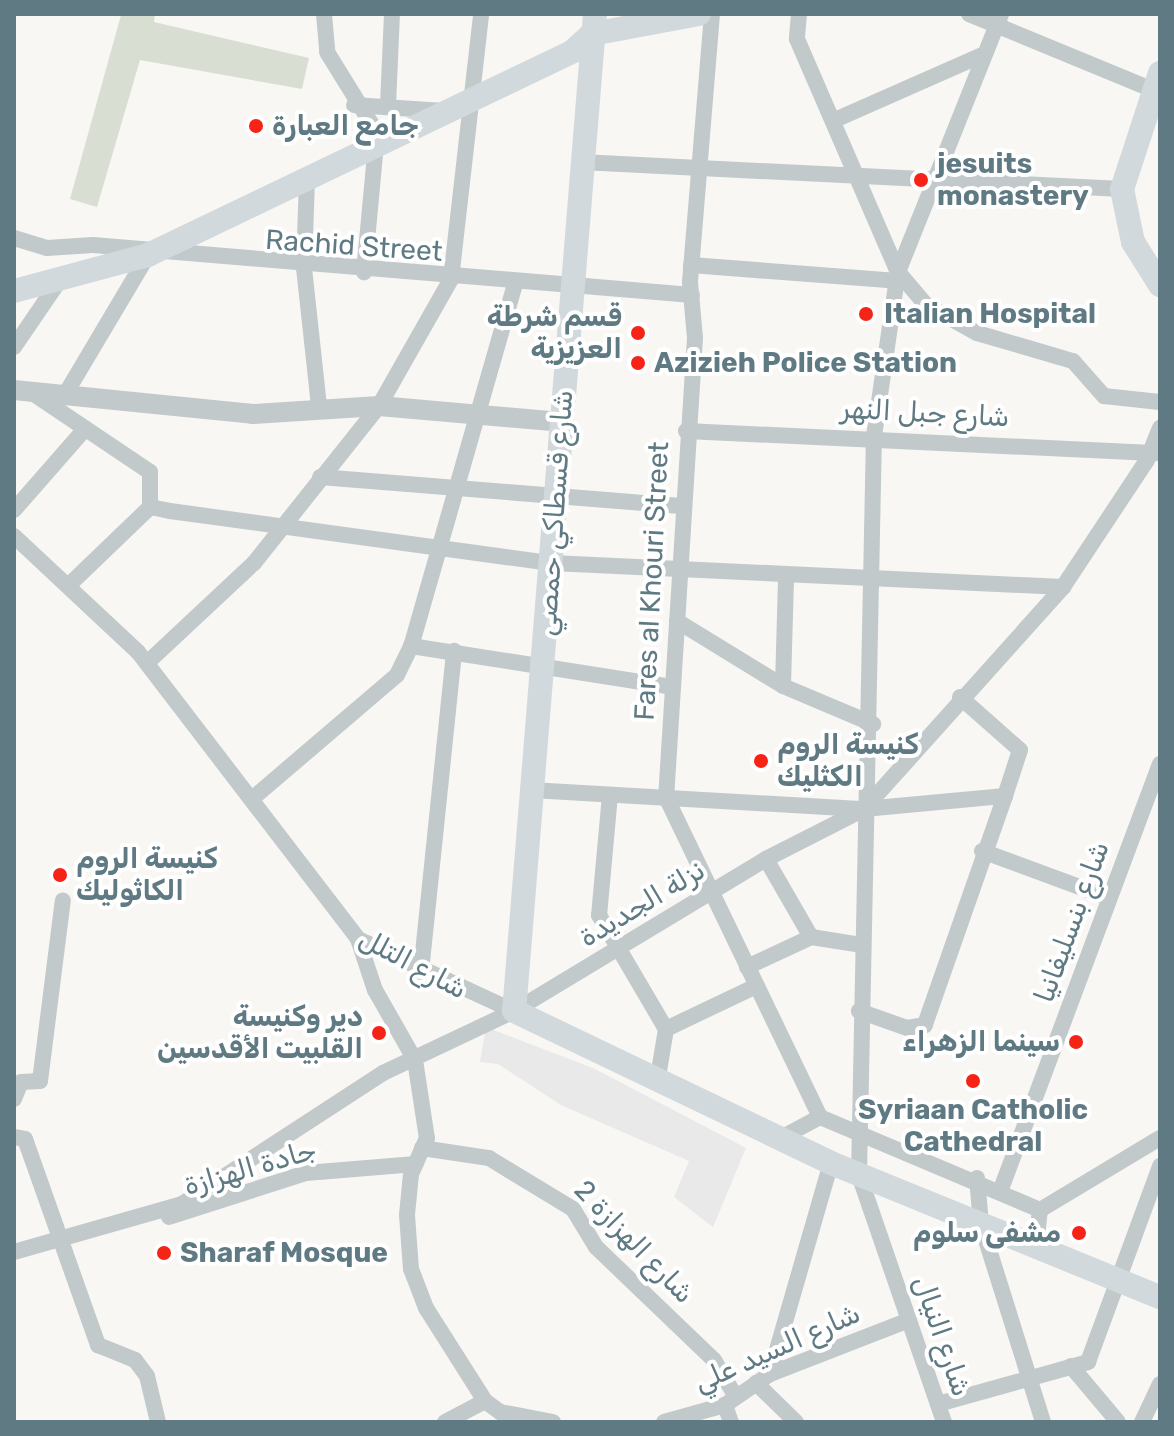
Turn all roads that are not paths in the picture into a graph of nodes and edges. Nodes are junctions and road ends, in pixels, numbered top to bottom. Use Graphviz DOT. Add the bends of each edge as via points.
graph roads {
  1 [pos="324,14"];
  2 [pos="392,14"];
  3 [pos="481,14"];
  4 [pos="699,14"];
  5 [pos="712,14"];
  6 [pos="799,14"];
  7 [pos="969,14"];
  8 [pos="998,19"];
  9 [pos="594,24"];
  10 [pos="982,55"];
  11 [pos="1156,82"];
  12 [pos="473,97"];
  13 [pos="354,105"];
  14 [pos="388,105"];
  15 [pos="444,112"];
  16 [pos="837,119"];
  17 [pos="376,145"];
  18 [pos="581,162"];
  19 [pos="701,172"];
  20 [pos="862,177"];
  21 [pos="307,178"];
  22 [pos="933,178"];
  23 [pos="1122,189"];
  24 [pos="14,238"];
  25 [pos="148,255"];
  26 [pos="691,265"];
  27 [pos="304,268"];
  28 [pos="364,272"];
  29 [pos="897,277"];
  30 [pos="451,279"];
  31 [pos="59,281"];
  32 [pos="515,284"];
  33 [pos="570,285"];
  34 [pos="1160,285"];
  35 [pos="14,291"];
  36 [pos="692,295"];
  37 [pos="14,347"];
  38 [pos="22,390"];
  39 [pos="66,393"];
  40 [pos="1160,402"];
  41 [pos="319,406"];
  42 [pos="379,406"];
  43 [pos="479,412"];
  44 [pos="563,422"];
  45 [pos="1160,427"];
  46 [pos="85,429"];
  47 [pos="686,431"];
  48 [pos="874,436"];
  49 [pos="1155,452"];
  50 [pos="320,477"];
  51 [pos="458,489"];
  52 [pos="557,497"];
  53 [pos="681,506"];
  54 [pos="150,507"];
  55 [pos="14,510"];
  56 [pos="281,527"];
  57 [pos="14,536"];
  58 [pos="443,550"];
  59 [pos="552,563"];
  60 [pos="676,571"];
  61 [pos="786,579"];
  62 [pos="872,582"];
  63 [pos="68,586"];
  64 [pos="1063,587"];
  65 [pos="677,621"];
  66 [pos="411,646"];
  67 [pos="454,651"];
  68 [pos="147,663"];
  69 [pos="543,671"];
  70 [pos="783,686"];
  71 [pos="672,687"];
  72 [pos="960,697"];
  73 [pos="873,724"];
  74 [pos="1160,764"];
  75 [pos="1156,788"];
  76 [pos="531,790"];
  77 [pos="610,795"];
  78 [pos="1005,796"];
  79 [pos="666,797"];
  80 [pos="253,798"];
  81 [pos="864,809"];
  82 [pos="982,851"];
  83 [pos="766,859"];
  84 [pos="709,895"];
  85 [pos="1109,898"];
  86 [pos="63,900"];
  87 [pos="811,937"];
  88 [pos="358,939"];
  89 [pos="862,945"];
  90 [pos="618,948"];
  91 [pos="747,967"];
  92 [pos="421,972"];
  93 [pos="756,986"];
  94 [pos="514,1011"];
  95 [pos="859,1011"];
  96 [pos="666,1029"];
  97 [pos="415,1060"];
  98 [pos="657,1083"];
  99 [pos="14,1099"];
  100 [pos="820,1117"];
  101 [pos="1160,1122"];
  102 [pos="857,1131"];
  103 [pos="14,1137"];
  104 [pos="779,1139"];
  105 [pos="1156,1140"];
  106 [pos="419,1156"];
  107 [pos="831,1163"];
  108 [pos="1160,1166"];
  109 [pos="859,1175"];
  110 [pos="977,1178"];
  111 [pos="1001,1189"];
  112 [pos="1040,1210"];
  113 [pos="147,1214"];
  114 [pos="981,1224"];
  115 [pos="55,1240"];
  116 [pos="1036,1247"];
  117 [pos="14,1252"];
  118 [pos="1118,1280"];
  119 [pos="1160,1297"];
  120 [pos="909,1320"];
  121 [pos="1071,1366"];
  122 [pos="1028,1377"];
  123 [pos="763,1378"];
  124 [pos="1160,1384"];
  125 [pos="485,1401"];
  126 [pos="731,1401"];
  127 [pos="938,1404"];
  128 [pos="158,1422"];
  129 [pos="445,1422"];
  130 [pos="553,1422"];
  131 [pos="664,1422"];
  132 [pos="731,1422"];
  133 [pos="796,1422"];
  134 [pos="944,1422"];
  135 [pos="1043,1422"];
  136 [pos="1118,1422"];
  137 [pos="1142,1422"];
  1 -- 13 [label="street" via="327,52"];
  2 -- 14 [label="street"];
  3 -- 12 [label="street"];
  4 -- 9 [label="main road"];
  5 -- 19 [label="street, Fares al Khouri Street"];
  6 -- 16 [label="street" via="797,39"];
  7 -- 8 [label="street"];
  8 -- 10 [label="street, شارع النيال"];
  8 -- 11 [label="street"];
  9 -- 12 [label="main road" via="573,51"];
  9 -- 18 [label="main road, شارع قسطاكي حمصي"];
  10 -- 16 [label="street"];
  10 -- 22 [label="street, شارع النيال"];
  11 -- 23 [label="main road"];
  12 -- 15 [label="main road"];
  12 -- 30 [label="street"];
  13 -- 14 [label="street"];
  13 -- 17 [label="street" via="375,127"];
  14 -- 15 [label="street"];
  15 -- 17 [label="main road"];
  16 -- 20 [label="street"];
  17 -- 21 [label="main road"];
  17 -- 28 [label="street"];
  18 -- 19 [label="street"];
  18 -- 33 [label="main road, شارع قسطاكي حمصي"];
  19 -- 20 [label="street"];
  19 -- 26 [label="street, Fares al Khouri Street"];
  20 -- 22 [label="street"];
  20 -- 29 [label="street"];
  21 -- 25 [label="main road"];
  21 -- 27 [label="street"];
  22 -- 23 [label="street"];
  22 -- 29 [label="street, شارع النيال"];
  23 -- 34 [label="main road" via="1133,242"];
  24 -- 25 [label="street, Rachid Street" via="47,248 93,245"];
  25 -- 27 [label="street, Rachid Street"];
  25 -- 31 [label="main road"];
  25 -- 39 [label="street"];
  26 -- 29 [label="street"];
  26 -- 36 [label="street, Fares al Khouri Street"];
  27 -- 28 [label="street, Rachid Street"];
  27 -- 41 [label="street"];
  28 -- 30 [label="street, Rachid Street"];
  29 -- 40 [label="street" via="926,305 977,333 1073,361 1104,396"];
  29 -- 48 [label="street, شارع النيال"];
  30 -- 32 [label="street, Rachid Street"];
  30 -- 42 [label="street"];
  31 -- 35 [label="main road"];
  31 -- 37 [label="street"];
  32 -- 33 [label="street, Rachid Street"];
  32 -- 43 [label="street"];
  33 -- 36 [label="street, Rachid Street"];
  33 -- 44 [label="main road, شارع قسطاكي حمصي"];
  36 -- 47 [label="street, Fares al Khouri Street"];
  38 -- 39 [label="street"];
  38 -- 46 [label="street"];
  39 -- 41 [label="street" via="253,414"];
  41 -- 42 [label="street"];
  42 -- 43 [label="street"];
  42 -- 50 [label="street"];
  43 -- 44 [label="street"];
  43 -- 51 [label="street"];
  44 -- 52 [label="main road, شارع قسطاكي حمصي"];
  45 -- 49 [label="street, نزلة الجديدة"];
  46 -- 54 [label="street" via="150,472"];
  46 -- 55 [label="street"];
  47 -- 48 [label="street, شارع جبل النهر"];
  47 -- 53 [label="street, Fares al Khouri Street"];
  48 -- 49 [label="street, شارع جبل النهر"];
  48 -- 62 [label="street, شارع النيال"];
  49 -- 64 [label="street, نزلة الجديدة"];
  50 -- 51 [label="street"];
  50 -- 56 [label="street"];
  51 -- 52 [label="street"];
  51 -- 58 [label="street"];
  52 -- 53 [label="street"];
  52 -- 59 [label="main road, شارع قسطاكي حمصي"];
  53 -- 60 [label="street, Fares al Khouri Street"];
  54 -- 56 [label="street"];
  54 -- 63 [label="street"];
  56 -- 58 [label="street"];
  56 -- 68 [label="street"];
  57 -- 63 [label="street, شارع التلل"];
  58 -- 59 [label="street"];
  58 -- 66 [label="street"];
  59 -- 60 [label="street"];
  59 -- 69 [label="main road, شارع قسطاكي حمصي"];
  60 -- 61 [label="street"];
  60 -- 65 [label="street, Fares al Khouri Street"];
  61 -- 62 [label="street"];
  61 -- 70 [label="street"];
  62 -- 64 [label="street"];
  62 -- 73 [label="street, شارع النيال"];
  63 -- 68 [label="street, شارع التلل"];
  64 -- 72 [label="street, نزلة الجديدة"];
  65 -- 70 [label="street"];
  65 -- 71 [label="street, Fares al Khouri Street"];
  66 -- 67 [label="street"];
  66 -- 80 [label="street" via="397,675"];
  67 -- 69 [label="street"];
  67 -- 92 [label="street"];
  68 -- 80 [label="street, شارع التلل"];
  69 -- 71 [label="street"];
  69 -- 76 [label="main road, شارع قسطاكي حمصي"];
  70 -- 73 [label="street"];
  71 -- 79 [label="street, Fares al Khouri Street"];
  72 -- 78 [label="street" via="1020,750"];
  72 -- 81 [label="street, نزلة الجديدة"];
  73 -- 81 [label="street, شارع النيال"];
  74 -- 75 [label="street, شارع بنسليفانيا"];
  75 -- 85 [label="street, شارع بنسليفانيا"];
  76 -- 77 [label="street"];
  76 -- 94 [label="main road, شارع قسطاكي حمصي"];
  77 -- 79 [label="street"];
  77 -- 90 [label="street" via="599,915"];
  78 -- 81 [label="street"];
  78 -- 82 [label="street"];
  79 -- 81 [label="street"];
  79 -- 84 [label="street, Fares al Khouri Street"];
  80 -- 88 [label="street, شارع التلل"];
  81 -- 83 [label="street, نزلة الجديدة"];
  81 -- 89 [label="street, شارع النيال"];
  82 -- 85 [label="street"];
  82 -- 95 [label="street" via="925,1025 907,1028"];
  83 -- 84 [label="street, نزلة الجديدة"];
  83 -- 87 [label="street"];
  84 -- 90 [label="street, نزلة الجديدة"];
  84 -- 91 [label="street, Fares al Khouri Street"];
  85 -- 111 [label="street, شارع بنسليفانيا"];
  86 -- 99 [label="street" via="40,1081 21,1082"];
  87 -- 89 [label="street"];
  87 -- 91 [label="street"];
  88 -- 92 [label="street, شارع التلل"];
  88 -- 97 [label="street" via="375,990"];
  89 -- 95 [label="street, شارع النيال"];
  90 -- 94 [label="street, نزلة الجديدة"];
  90 -- 96 [label="street"];
  91 -- 93 [label="street, Fares al Khouri Street"];
  92 -- 94 [label="street, شارع التلل"];
  93 -- 96 [label="street"];
  93 -- 100 [label="street, Fares al Khouri Street"];
  94 -- 97 [label="street, نزلة الجديدة"];
  94 -- 98 [label="main road, شارع التلل"];
  95 -- 102 [label="street, شارع النيال"];
  96 -- 98 [label="street"];
  97 -- 106 [label="street" via="427,1138"];
  97 -- 113 [label="street, نزلة الجديدة" via="383,1073 182,1204"];
  98 -- 104 [label="main road, شارع التلل"];
  100 -- 102 [label="street"];
  100 -- 104 [label="street"];
  101 -- 105 [label="street"];
  102 -- 109 [label="street, شارع النيال"];
  102 -- 110 [label="street"];
  103 -- 115 [label="street" via="25,1139"];
  104 -- 107 [label="main road, شارع التلل"];
  105 -- 112 [label="street"];
  106 -- 113 [label="street, جادة الهزازة" via="306,1173 199,1212"];
  106 -- 125 [label="street" via="407,1215 411,1269 426,1308"];
  106 -- 126 [label="street, شارع الهزازة 2" via="489,1158 573,1209 596,1247 714,1360"];
  107 -- 109 [label="main road, شارع التلل"];
  107 -- 123 [label="street"];
  108 -- 118 [label="street"];
  109 -- 114 [label="main road, شارع التلل"];
  109 -- 120 [label="street, شارع النيال"];
  110 -- 111 [label="street"];
  110 -- 114 [label="street"];
  111 -- 112 [label="street"];
  112 -- 116 [label="street"];
  113 -- 115 [label="street, نزلة الجديدة"];
  114 -- 116 [label="main road, شارع التلل"];
  114 -- 122 [label="street"];
  115 -- 117 [label="street, نزلة الجديدة"];
  115 -- 128 [label="street" via="98,1345 135,1360 147,1376"];
  116 -- 118 [label="main road, شارع التلل"];
  118 -- 119 [label="main road, شارع التلل"];
  118 -- 121 [label="street" via="1088,1362"];
  120 -- 123 [label="street, شارع السيد علي"];
  120 -- 127 [label="street, شارع النيال"];
  121 -- 122 [label="street"];
  121 -- 136 [label="street"];
  122 -- 127 [label="street"];
  122 -- 135 [label="street"];
  123 -- 126 [label="street, شارع السيد علي"];
  123 -- 133 [label="street"];
  124 -- 137 [label="street"];
  125 -- 129 [label="street"];
  125 -- 130 [label="street" via="500,1412"];
  126 -- 131 [label="street, شارع السيد علي"];
  126 -- 132 [label="street, شارع الهزازة 2"];
  127 -- 134 [label="street, شارع النيال"];
}
